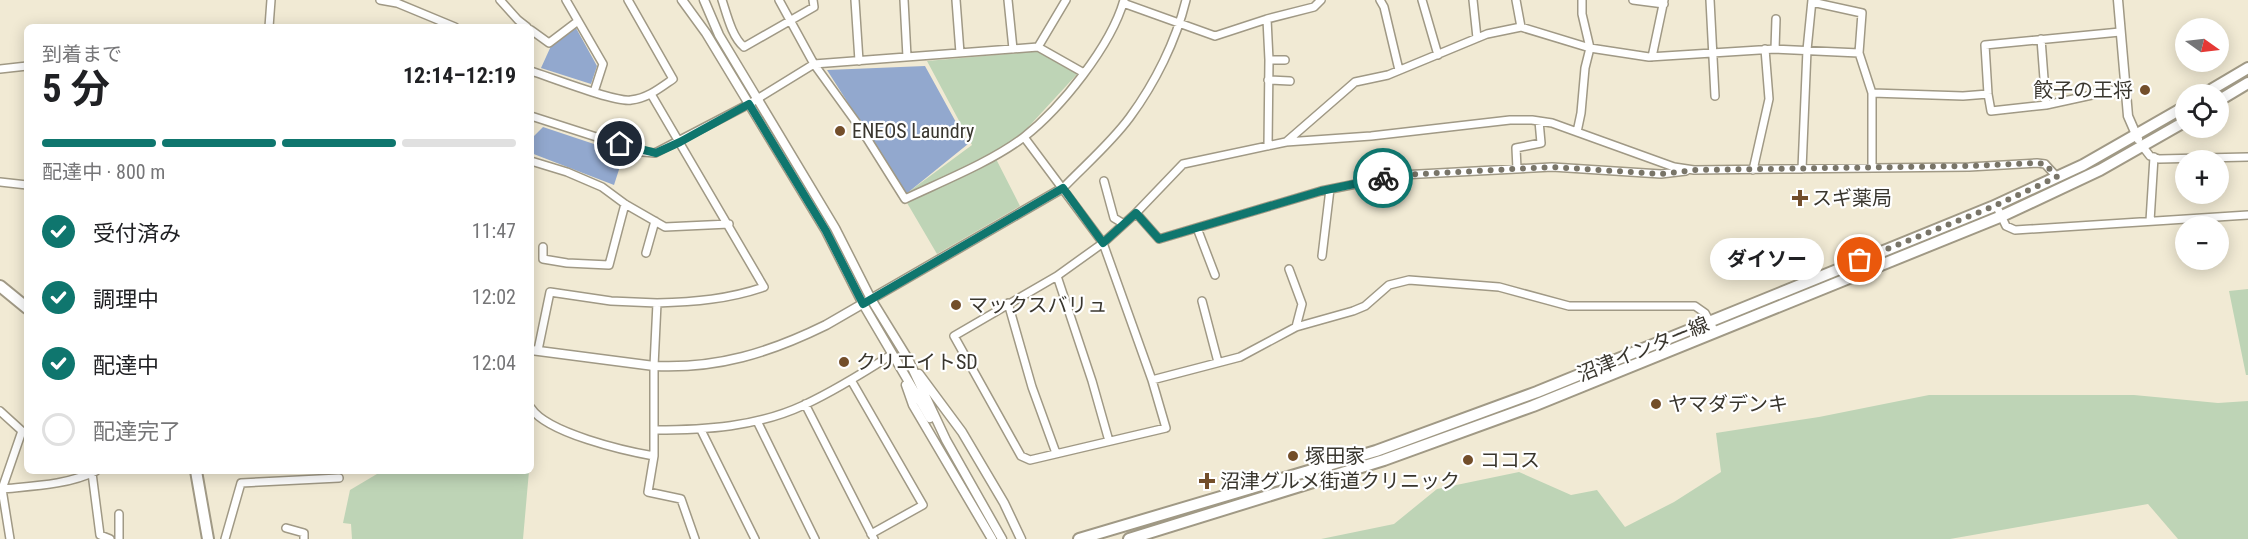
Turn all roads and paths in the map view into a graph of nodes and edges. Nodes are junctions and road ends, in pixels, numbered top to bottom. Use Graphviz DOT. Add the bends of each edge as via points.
graph roads {
  1 [pos="271,0"];
  2 [pos="380,0"];
  3 [pos="500,0"];
  4 [pos="566,0"];
  5 [pos="628,0"];
  6 [pos="682,0"];
  7 [pos="704,0"];
  8 [pos="722,0"];
  9 [pos="779,0"];
  10 [pos="813,0"];
  11 [pos="855,0"];
  12 [pos="904,0"];
  13 [pos="956,0"];
  14 [pos="1008,0"];
  15 [pos="1066,0"];
  16 [pos="1186,0"];
  17 [pos="1321,0"];
  18 [pos="1380,0"];
  19 [pos="1422,0"];
  20 [pos="1473,0"];
  21 [pos="1516,0"];
  22 [pos="1582,0"];
  23 [pos="1633,0"];
  24 [pos="1710,0"];
  25 [pos="2118,0"];
  26 [pos="1812,1"];
  27 [pos="1124,2"];
  28 [pos="1664,2"];
  29 [pos="1267,19"];
  30 [pos="1776,19"];
  31 [pos="791,20"];
  32 [pos="578,21"];
  33 [pos="1179,23"];
  34 [pos="269,24"];
  35 [pos="448,24"];
  36 [pos="523,24"];
  37 [pos="1521,27"];
  38 [pos="534,32"];
  39 [pos="2120,32"];
  40 [pos="1477,38"];
  41 [pos="2041,39"];
  42 [pos="1038,47"];
  43 [pos="1590,48"];
  44 [pos="1012,49"];
  45 [pos="1765,49"];
  46 [pos="1775,49"];
  47 [pos="1807,50"];
  48 [pos="960,53"];
  49 [pos="1713,53"];
  50 [pos="1859,53"];
  51 [pos="1438,55"];
  52 [pos="907,57"];
  53 [pos="1652,57"];
  54 [pos="1269,60"];
  55 [pos="1285,60"];
  56 [pos="859,61"];
  57 [pos="814,64"];
  58 [pos="24,66"];
  59 [pos="2248,68"];
  60 [pos="0,69"];
  61 [pos="1399,70"];
  62 [pos="534,72"];
  63 [pos="1084,73"];
  64 [pos="1268,80"];
  65 [pos="1290,81"];
  66 [pos="2221,84"];
  67 [pos="2248,84"];
  68 [pos="2124,88"];
  69 [pos="594,92"];
  70 [pos="1872,93"];
  71 [pos="651,94"];
  72 [pos="1988,94"];
  73 [pos="2229,95"];
  74 [pos="1715,96"];
  75 [pos="753,102"];
  76 [pos="2046,105"];
  77 [pos="2175,113"];
  78 [pos="534,117"];
  79 [pos="1539,121"];
  80 [pos="2175,128"];
  81 [pos="1577,132"];
  82 [pos="2136,136"];
  83 [pos="1024,137"];
  84 [pos="680,142"];
  85 [pos="1286,142"];
  86 [pos="1268,146"];
  87 [pos="2142,147"];
  88 [pos="2154,157"];
  89 [pos="2248,157"];
  90 [pos="534,162"];
  91 [pos="1872,167"];
  92 [pos="1517,169"];
  93 [pos="1802,169"];
  94 [pos="1694,170"];
  95 [pos="1753,170"];
  96 [pos="2057,177"];
  97 [pos="1104,181"];
  98 [pos="0,182"];
  99 [pos="24,185"];
  100 [pos="1063,188"];
  101 [pos="1330,189"];
  102 [pos="625,204"];
  103 [pos="1996,205"];
  104 [pos="1136,213"];
  105 [pos="2248,215"];
  106 [pos="2002,216"];
  107 [pos="656,221"];
  108 [pos="2151,221"];
  109 [pos="729,224"];
  110 [pos="1125,224"];
  111 [pos="1197,228"];
  112 [pos="1103,243"];
  113 [pos="543,247"];
  114 [pos="646,253"];
  115 [pos="1322,256"];
  116 [pos="1289,268"];
  117 [pos="1215,275"];
  118 [pos="1057,276"];
  119 [pos="0,286"];
  120 [pos="1202,301"];
  121 [pos="867,302"];
  122 [pos="657,303"];
  123 [pos="1008,303"];
  124 [pos="24,306"];
  125 [pos="1710,321"];
  126 [pos="1296,327"];
  127 [pos="1715,332"];
  128 [pos="535,350"];
  129 [pos="891,355"];
  130 [pos="903,361"];
  131 [pos="1218,362"];
  132 [pos="654,366"];
  133 [pos="851,380"];
  134 [pos="1152,380"];
  135 [pos="805,404"];
  136 [pos="0,411"];
  137 [pos="534,412"];
  138 [pos="757,421"];
  139 [pos="655,430"];
  140 [pos="700,430"];
  141 [pos="1109,441"];
  142 [pos="1056,453"];
  143 [pos="654,456"];
  144 [pos="86,474"];
  145 [pos="94,474"];
  146 [pos="197,474"];
  147 [pos="339,478"];
  148 [pos="1,489"];
  149 [pos="119,514"];
  150 [pos="286,528"];
  151 [pos="873,536"];
  152 [pos="10,539"];
  153 [pos="110,539"];
  154 [pos="119,539"];
  155 [pos="208,539"];
  156 [pos="225,539"];
  157 [pos="304,539"];
  158 [pos="695,539"];
  159 [pos="755,539"];
  160 [pos="815,539"];
  161 [pos="992,539"];
  162 [pos="1002,539"];
  163 [pos="1021,539"];
  164 [pos="1079,539"];
  165 [pos="1129,539"];
  1 -- 34 [label="street"];
  2 -- 35 [label="street"];
  3 -- 36 [label="street"];
  4 -- 32 [label="street"];
  5 -- 71 [label="street" via="673,79"];
  6 -- 75 [label="street"];
  7 -- 75 [label="street"];
  8 -- 31 [label="street" via="732,28 744,46"];
  9 -- 31 [label="street"];
  10 -- 31 [label="street" via="814,8"];
  11 -- 56 [label="street"];
  12 -- 52 [label="street"];
  13 -- 48 [label="street"];
  14 -- 44 [label="street"];
  15 -- 42 [label="street"];
  16 -- 33 [label="street"];
  17 -- 29 [label="street" via="1314,7"];
  18 -- 61 [label="street"];
  19 -- 51 [label="street"];
  20 -- 40 [label="street"];
  21 -- 37 [label="street"];
  22 -- 43 [label="street"];
  23 -- 28 [label="street"];
  24 -- 49 [label="street"];
  25 -- 39 [label="street"];
  26 -- 47 [label="street"];
  26 -- 50 [label="street" via="1862,13"];
  27 -- 33 [label="street"];
  27 -- 63 [label="street"];
  28 -- 53 [label="street"];
  29 -- 33 [label="street" via="1215,36"];
  29 -- 54 [label="street"];
  30 -- 46 [label="street"];
  31 -- 57 [label="street"];
  32 -- 38 [label="street" via="549,43"];
  32 -- 69 [label="street" via="603,64"];
  33 -- 100 [label="street" via="1160,70 1130,117"];
  37 -- 40 [label="street"];
  37 -- 43 [label="street"];
  39 -- 41 [label="street"];
  39 -- 68 [label="street"];
  40 -- 51 [label="street"];
  41 -- 72 [label="street" via="1984,45"];
  41 -- 76 [label="street"];
  42 -- 44 [label="street"];
  42 -- 63 [label="street"];
  43 -- 53 [label="street"];
  43 -- 81 [label="street"];
  44 -- 48 [label="street"];
  45 -- 46 [label="street"];
  45 -- 49 [label="street"];
  45 -- 95 [label="street" via="1769,99"];
  46 -- 47 [label="street"];
  47 -- 50 [label="street"];
  47 -- 93 [label="street"];
  48 -- 52 [label="street"];
  49 -- 53 [label="street"];
  49 -- 74 [label="street"];
  50 -- 70 [label="street"];
  51 -- 61 [label="street"];
  52 -- 56 [label="street"];
  54 -- 55 [label="street"];
  54 -- 64 [label="street"];
  56 -- 57 [label="street"];
  57 -- 75 [label="street"];
  57 -- 83 [label="street" via="905,200"];
  58 -- 60 [label="street"];
  59 -- 66 [label="main road"];
  61 -- 85 [label="street" via="1355,82"];
  62 -- 69 [label="street"];
  63 -- 83 [label="street"];
  64 -- 65 [label="street"];
  64 -- 86 [label="street"];
  67 -- 73 [label="main road"];
  68 -- 76 [label="street"];
  68 -- 82 [label="street" via="2127,116"];
  69 -- 71 [label="street" via="629,101"];
  70 -- 72 [label="street"];
  70 -- 91 [label="street"];
  71 -- 84 [label="street"];
  72 -- 76 [label="street" via="1991,111"];
  75 -- 84 [label="street"];
  75 -- 121 [label="street"];
  77 -- 82 [label="main road, 沼津インター線"];
  78 -- 84 [label="street" via="643,152 656,153"];
  79 -- 81 [label="street"];
  79 -- 85 [label="street" via="1510,120"];
  79 -- 92 [label="street" via="1541,143 1516,148"];
  80 -- 87 [label="main road, 沼津インター線"];
  81 -- 94 [label="street"];
  82 -- 87 [label="street"];
  82 -- 96 [label="main road, 沼津インター線"];
  83 -- 100 [label="street"];
  84 -- 109 [label="street"];
  85 -- 86 [label="street"];
  86 -- 104 [label="street" via="1183,164"];
  87 -- 88 [label="street"];
  87 -- 106 [label="main road, 沼津インター線"];
  88 -- 89 [label="street"];
  88 -- 108 [label="street"];
  90 -- 102 [label="street" via="602,187"];
  91 -- 93 [label="street"];
  91 -- 96 [label="street" via="2037,163 2045,164"];
  92 -- 94 [label="street" via="1552,167 1661,174"];
  92 -- 101 [label="street" via="1401,175"];
  93 -- 95 [label="street"];
  94 -- 95 [label="street"];
  96 -- 103 [label="main road, 沼津インター線"];
  97 -- 110 [label="street" via="1114,218"];
  98 -- 99 [label="street"];
  100 -- 112 [label="street"];
  100 -- 121 [label="street"];
  101 -- 111 [label="street"];
  101 -- 115 [label="street"];
  102 -- 107 [label="street"];
  102 -- 113 [label="street" via="609,265 543,259"];
  103 -- 106 [label="street"];
  103 -- 125 [label="main road, 沼津インター線"];
  104 -- 110 [label="street"];
  104 -- 111 [label="street" via="1159,239"];
  105 -- 108 [label="street"];
  106 -- 108 [label="street" via="2006,226 2014,230"];
  106 -- 127 [label="main road, 沼津インター線"];
  107 -- 109 [label="street" via="665,227"];
  107 -- 114 [label="street"];
  109 -- 122 [label="street" via="764,287 714,300"];
  110 -- 112 [label="street"];
  111 -- 117 [label="street"];
  112 -- 118 [label="street"];
  112 -- 134 [label="street"];
  116 -- 126 [label="street" via="1302,304"];
  118 -- 123 [label="street"];
  118 -- 141 [label="street"];
  119 -- 124 [label="main road"];
  120 -- 131 [label="street"];
  121 -- 129 [label="street"];
  121 -- 130 [label="street"];
  121 -- 132 [label="street" via="786,344 753,355 715,364"];
  122 -- 128 [label="street" via="550,292"];
  122 -- 132 [label="street"];
  123 -- 142 [label="street"];
  123 -- 142 [label="street" via="954,336 1021,456 1030,460"];
  125 -- 126 [label="street" via="1695,306 1569,306 1499,287 1409,279 1389,285 1365,306"];
  125 -- 127 [label="street"];
  125 -- 164 [label="main road, 沼津インター線" via="1527,396 1393,445"];
  126 -- 131 [label="street" via="1240,357"];
  127 -- 165 [label="main road, 沼津インター線" via="1461,434"];
  128 -- 132 [label="street"];
  129 -- 130 [label="street"];
  129 -- 133 [label="street"];
  130 -- 161 [label="street" via="913,405"];
  130 -- 162 [label="street" via="922,406 946,440"];
  130 -- 163 [label="street" via="966,431"];
  131 -- 134 [label="street"];
  132 -- 139 [label="street"];
  133 -- 135 [label="street"];
  133 -- 151 [label="street" via="923,505"];
  134 -- 141 [label="street" via="1166,428"];
  135 -- 138 [label="street"];
  135 -- 151 [label="street"];
  136 -- 148 [label="street" via="22,431"];
  137 -- 143 [label="street" via="577,436"];
  138 -- 140 [label="street"];
  138 -- 160 [label="street"];
  139 -- 140 [label="street"];
  139 -- 143 [label="street"];
  140 -- 159 [label="street"];
  141 -- 142 [label="street"];
  143 -- 158 [label="street" via="648,492 681,499"];
  144 -- 148 [label="street" via="40,486"];
  145 -- 153 [label="street" via="100,534"];
  146 -- 155 [label="main road"];
  147 -- 156 [label="street" via="241,483"];
  148 -- 152 [label="street"];
  149 -- 154 [label="street"];
  150 -- 157 [label="street" via="304,533"];
}
